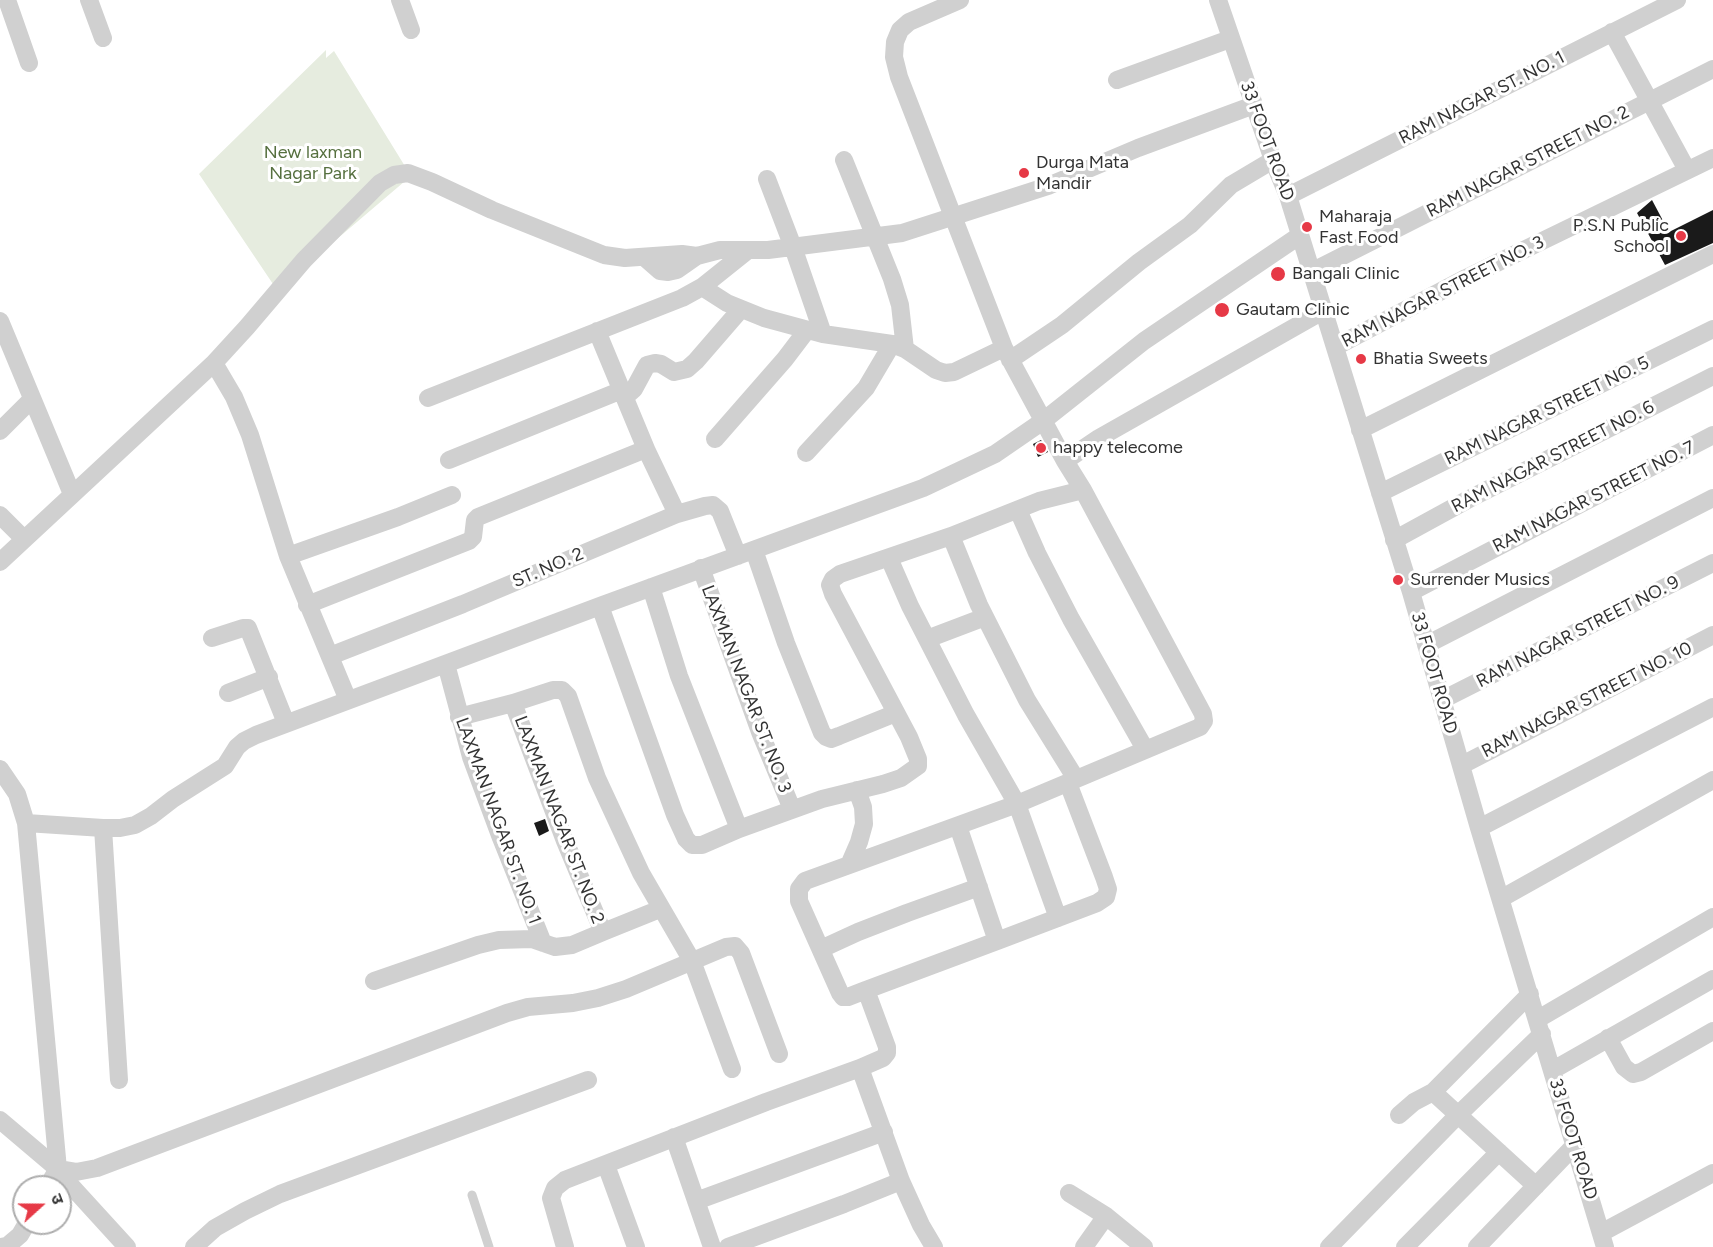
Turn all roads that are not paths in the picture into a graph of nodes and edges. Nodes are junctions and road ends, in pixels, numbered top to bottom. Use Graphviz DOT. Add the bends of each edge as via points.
graph roads {
  1 [pos="7,0"];
  2 [pos="89,0"];
  3 [pos="400,0"];
  4 [pos="960,0"];
  5 [pos="1218,0"];
  6 [pos="1677,0"];
  7 [pos="411,30"];
  8 [pos="1612,32"];
  9 [pos="103,38"];
  10 [pos="1230,39"];
  11 [pos="28,63"];
  12 [pos="1713,69"];
  13 [pos="1117,80"];
  14 [pos="1649,102"];
  15 [pos="1254,105"];
  16 [pos="1713,158"];
  17 [pos="844,160"];
  18 [pos="1273,160"];
  19 [pos="1687,170"];
  20 [pos="767,179"];
  21 [pos="1288,196"];
  22 [pos="953,218"];
  23 [pos="1299,236"];
  24 [pos="875,237"];
  25 [pos="794,246"];
  26 [pos="747,251"];
  27 [pos="1713,254"];
  28 [pos="696,256"];
  29 [pos="644,257"];
  30 [pos="677,270"];
  31 [pos="1311,272"];
  32 [pos="702,287"];
  33 [pos="682,298"];
  34 [pos="741,309"];
  35 [pos="1323,311"];
  36 [pos="0,321"];
  37 [pos="1713,329"];
  38 [pos="597,331"];
  39 [pos="815,332"];
  40 [pos="899,346"];
  41 [pos="1335,347"];
  42 [pos="1007,354"];
  43 [pos="214,363"];
  44 [pos="1713,376"];
  45 [pos="623,394"];
  46 [pos="428,398"];
  47 [pos="32,399"];
  48 [pos="1043,421"];
  49 [pos="1360,430"];
  50 [pos="0,431"];
  51 [pos="1713,435"];
  52 [pos="715,439"];
  53 [pos="646,449"];
  54 [pos="806,453"];
  55 [pos="449,460"];
  56 [pos="1065,461"];
  57 [pos="1083,490"];
  58 [pos="1380,493"];
  59 [pos="72,494"];
  60 [pos="452,495"];
  61 [pos="1713,498"];
  62 [pos="1018,510"];
  63 [pos="677,514"];
  64 [pos="0,515"];
  65 [pos="951,536"];
  66 [pos="24,539"];
  67 [pos="1394,540"];
  68 [pos="746,553"];
  69 [pos="288,556"];
  70 [pos="889,558"];
  71 [pos="0,562"];
  72 [pos="1713,563"];
  73 [pos="701,568"];
  74 [pos="651,587"];
  75 [pos="1411,592"];
  76 [pos="307,605"];
  77 [pos="600,606"];
  78 [pos="985,617"];
  79 [pos="1713,635"];
  80 [pos="212,638"];
  81 [pos="927,639"];
  82 [pos="1426,645"];
  83 [pos="330,656"];
  84 [pos="446,664"];
  85 [pos="268,677"];
  86 [pos="228,693"];
  87 [pos="348,700"];
  88 [pos="1443,700"];
  89 [pos="513,703"];
  90 [pos="1713,707"];
  91 [pos="896,713"];
  92 [pos="459,717"];
  93 [pos="286,723"];
  94 [pos="1145,749"];
  95 [pos="1462,765"];
  96 [pos="0,769"];
  97 [pos="1713,780"];
  98 [pos="1072,781"];
  99 [pos="857,790"];
  100 [pos="1017,804"];
  101 [pos="792,809"];
  102 [pos="26,823"];
  103 [pos="958,826"];
  104 [pos="103,828"];
  105 [pos="1479,828"];
  106 [pos="739,829"];
  107 [pos="849,865"];
  108 [pos="979,887"];
  109 [pos="1502,898"];
  110 [pos="660,909"];
  111 [pos="1713,916"];
  112 [pos="1058,918"];
  113 [pos="603,932"];
  114 [pos="997,941"];
  115 [pos="543,943"];
  116 [pos="821,949"];
  117 [pos="692,961"];
  118 [pos="1713,979"];
  119 [pos="374,981"];
  120 [pos="866,990"];
  121 [pos="1530,994"];
  122 [pos="1540,1026"];
  123 [pos="1713,1031"];
  124 [pos="1608,1038"];
  125 [pos="779,1054"];
  126 [pos="860,1068"];
  127 [pos="732,1069"];
  128 [pos="1553,1070"];
  129 [pos="119,1080"];
  130 [pos="588,1080"];
  131 [pos="1433,1092"];
  132 [pos="1458,1114"];
  133 [pos="1400,1115"];
  134 [pos="0,1120"];
  135 [pos="884,1132"];
  136 [pos="674,1137"];
  137 [pos="1575,1145"];
  138 [pos="1499,1152"];
  139 [pos="606,1165"];
  140 [pos="58,1169"];
  141 [pos="1713,1173"];
  142 [pos="55,1175"];
  143 [pos="901,1181"];
  144 [pos="1536,1186"];
  145 [pos="1069,1192"];
  146 [pos="472,1195"];
  147 [pos="696,1201"];
  148 [pos="1106,1216"];
  149 [pos="20,1235"];
  150 [pos="1603,1240"];
  151 [pos="750,1243"];
  152 [pos="929,1246"];
  153 [pos="0,1247"];
  154 [pos="127,1247"];
  155 [pos="194,1247"];
  156 [pos="489,1247"];
  157 [pos="565,1247"];
  158 [pos="636,1247"];
  159 [pos="711,1247"];
  160 [pos="728,1247"];
  161 [pos="1084,1247"];
  162 [pos="1144,1247"];
  163 [pos="1329,1247"];
  164 [pos="1405,1247"];
  165 [pos="1477,1247"];
  1 -- 11 [label="street"];
  2 -- 9 [label="street"];
  3 -- 7 [label="street"];
  4 -- 22 [label="street" via="909,22 900,30 894,57"];
  5 -- 10 [label="street, 33 FOOT ROAD"];
  6 -- 8 [label="street, RAM NAGAR ST. NO. 1"];
  8 -- 14 [label="street"];
  8 -- 21 [label="street, RAM NAGAR ST. NO. 1"];
  10 -- 13 [label="street"];
  10 -- 15 [label="street, 33 FOOT ROAD"];
  12 -- 14 [label="street, RAM NAGAR STREET NO. 2"];
  14 -- 19 [label="street"];
  14 -- 31 [label="street, RAM NAGAR STREET NO. 2"];
  15 -- 18 [label="street, 33 FOOT ROAD"];
  15 -- 22 [label="street" via="1048,186"];
  16 -- 19 [label="street, RAM NAGAR STREET NO. 3"];
  17 -- 24 [label="street"];
  18 -- 21 [label="street, 33 FOOT ROAD"];
  18 -- 42 [label="street" via="1232,185 1190,225 1062,325"];
  19 -- 41 [label="street, RAM NAGAR STREET NO. 3"];
  20 -- 25 [label="street"];
  21 -- 23 [label="street, 33 FOOT ROAD"];
  22 -- 24 [label="street"];
  22 -- 42 [label="street"];
  23 -- 31 [label="street, 33 FOOT ROAD"];
  23 -- 48 [label="street" via="1144,341"];
  24 -- 25 [label="street"];
  24 -- 40 [label="street" via="900,304"];
  25 -- 26 [label="street"];
  25 -- 39 [label="street"];
  26 -- 28 [label="street" via="720,250"];
  26 -- 32 [label="street"];
  27 -- 49 [label="street"];
  28 -- 29 [label="street"];
  28 -- 30 [label="street"];
  29 -- 30 [label="street" via="660,271"];
  29 -- 43 [label="street" via="604,255 432,182 408,173 394,175 380,183 304,260"];
  30 -- 33 [label="street"];
  31 -- 35 [label="street, 33 FOOT ROAD"];
  32 -- 33 [label="street"];
  32 -- 34 [label="street"];
  33 -- 38 [label="street"];
  34 -- 39 [label="street"];
  34 -- 45 [label="street" via="687,369 674,372 661,364 647,365 634,389"];
  35 -- 41 [label="street, 33 FOOT ROAD"];
  35 -- 56 [label="street"];
  36 -- 47 [label="street"];
  37 -- 58 [label="street, RAM NAGAR STREET NO. 5"];
  38 -- 45 [label="street"];
  38 -- 46 [label="street"];
  39 -- 40 [label="street"];
  39 -- 52 [label="street" via="785,359"];
  40 -- 42 [label="street" via="945,373"];
  40 -- 54 [label="street"];
  41 -- 49 [label="street, 33 FOOT ROAD"];
  42 -- 48 [label="street"];
  43 -- 59 [label="street"];
  43 -- 69 [label="street" via="250,435"];
  44 -- 67 [label="street, RAM NAGAR STREET NO. 6"];
  45 -- 53 [label="street"];
  45 -- 55 [label="street"];
  47 -- 50 [label="street"];
  47 -- 59 [label="street"];
  48 -- 56 [label="street"];
  48 -- 68 [label="street" via="995,454 922,488"];
  49 -- 58 [label="street, 33 FOOT ROAD"];
  51 -- 75 [label="street, RAM NAGAR STREET NO. 7"];
  53 -- 63 [label="street"];
  53 -- 76 [label="street" via="478,517 469,541"];
  56 -- 57 [label="street"];
  57 -- 62 [label="street"];
  57 -- 94 [label="street" via="1203,714 1200,726"];
  58 -- 67 [label="street, 33 FOOT ROAD"];
  59 -- 66 [label="street"];
  60 -- 69 [label="street"];
  61 -- 82 [label="street"];
  62 -- 65 [label="street"];
  62 -- 94 [label="street" via="1071,619"];
  63 -- 68 [label="street, ST. NO. 2" via="705,506 717,507"];
  63 -- 83 [label="street, ST. NO. 2"];
  64 -- 66 [label="street"];
  65 -- 70 [label="street"];
  65 -- 78 [label="street"];
  66 -- 71 [label="street"];
  67 -- 75 [label="street, 33 FOOT ROAD"];
  68 -- 73 [label="street"];
  68 -- 91 [label="street" via="826,737 839,736"];
  69 -- 76 [label="street"];
  70 -- 81 [label="street"];
  70 -- 91 [label="street" via="840,574 830,585"];
  72 -- 88 [label="street, RAM NAGAR STREET NO. 9"];
  73 -- 74 [label="street"];
  73 -- 101 [label="street, LAXMAN NAGAR ST. NO. 3"];
  74 -- 77 [label="street"];
  74 -- 106 [label="street" via="680,676"];
  75 -- 82 [label="street, 33 FOOT ROAD"];
  76 -- 83 [label="street"];
  77 -- 84 [label="street"];
  77 -- 106 [label="street" via="687,839 692,845 702,845"];
  78 -- 81 [label="street"];
  78 -- 98 [label="street"];
  79 -- 95 [label="street, RAM NAGAR STREET NO. 10"];
  80 -- 85 [label="street" via="248,628"];
  81 -- 100 [label="street"];
  82 -- 88 [label="street, 33 FOOT ROAD"];
  83 -- 87 [label="street"];
  84 -- 87 [label="street"];
  84 -- 92 [label="street, LAXMAN NAGAR ST. NO. 1"];
  85 -- 86 [label="street"];
  85 -- 93 [label="street"];
  87 -- 93 [label="street"];
  88 -- 95 [label="street, 33 FOOT ROAD"];
  89 -- 92 [label="street, LAXMAN NAGAR ST. NO. 2"];
  89 -- 110 [label="street" via="553,690 562,690 568,696 597,778"];
  89 -- 113 [label="street, LAXMAN NAGAR ST. NO. 2"];
  90 -- 105 [label="street"];
  91 -- 99 [label="street" via="918,766 901,778"];
  92 -- 115 [label="street, LAXMAN NAGAR ST. NO. 1"];
  93 -- 104 [label="street" via="244,741 225,766 151,816 135,825"];
  94 -- 98 [label="street"];
  95 -- 105 [label="street, 33 FOOT ROAD"];
  96 -- 102 [label="street" via="17,794"];
  97 -- 109 [label="street"];
  98 -- 100 [label="street"];
  98 -- 112 [label="street" via="1108,889 1106,897 1097,903"];
  99 -- 101 [label="street"];
  99 -- 107 [label="street" via="864,824"];
  100 -- 103 [label="street"];
  100 -- 112 [label="street"];
  101 -- 106 [label="street"];
  102 -- 104 [label="street"];
  102 -- 140 [label="street"];
  103 -- 107 [label="street"];
  103 -- 108 [label="street"];
  104 -- 129 [label="street"];
  105 -- 109 [label="street, 33 FOOT ROAD"];
  107 -- 116 [label="street" via="805,881 799,889 799,901"];
  108 -- 114 [label="street"];
  108 -- 116 [label="street"];
  109 -- 121 [label="street, 33 FOOT ROAD"];
  110 -- 113 [label="street"];
  110 -- 117 [label="street"];
  111 -- 122 [label="street"];
  112 -- 114 [label="street"];
  113 -- 115 [label="street, LAXMAN NAGAR ST. NO. 2" via="572,945 555,947"];
  114 -- 120 [label="street"];
  115 -- 119 [label="street, LAXMAN NAGAR ST. NO. 2" via="532,939 499,940"];
  116 -- 120 [label="street" via="843,997"];
  117 -- 125 [label="street" via="735,946"];
  117 -- 127 [label="street"];
  117 -- 140 [label="street" via="598,998 507,1013 97,1168 76,1172"];
  118 -- 124 [label="street"];
  120 -- 126 [label="street" via="887,1053"];
  121 -- 122 [label="street, 33 FOOT ROAD"];
  121 -- 131 [label="street"];
  122 -- 128 [label="street, 33 FOOT ROAD"];
  122 -- 132 [label="street"];
  123 -- 124 [label="street" via="1633,1074 1624,1067"];
  124 -- 128 [label="street"];
  126 -- 135 [label="street"];
  126 -- 136 [label="street"];
  128 -- 137 [label="street, 33 FOOT ROAD"];
  130 -- 155 [label="street" via="280,1194 215,1228"];
  131 -- 132 [label="street"];
  131 -- 133 [label="street"];
  132 -- 138 [label="street"];
  132 -- 163 [label="street"];
  134 -- 140 [label="street"];
  135 -- 143 [label="street"];
  135 -- 147 [label="street"];
  136 -- 139 [label="street"];
  136 -- 147 [label="street"];
  137 -- 144 [label="street"];
  137 -- 150 [label="street, 33 FOOT ROAD"];
  138 -- 144 [label="street"];
  138 -- 164 [label="street"];
  139 -- 157 [label="street" via="565,1180 555,1188 553,1210"];
  139 -- 158 [label="street"];
  140 -- 142 [label="street"];
  140 -- 154 [label="street"];
  141 -- 150 [label="street"];
  143 -- 151 [label="street"];
  143 -- 152 [label="street"];
  144 -- 165 [label="street"];
  145 -- 148 [label="street"];
  146 -- 156 [label="lane"];
  147 -- 159 [label="street"];
  148 -- 161 [label="street"];
  148 -- 162 [label="street"];
  149 -- 153 [label="street"];
  151 -- 160 [label="street"];
}
